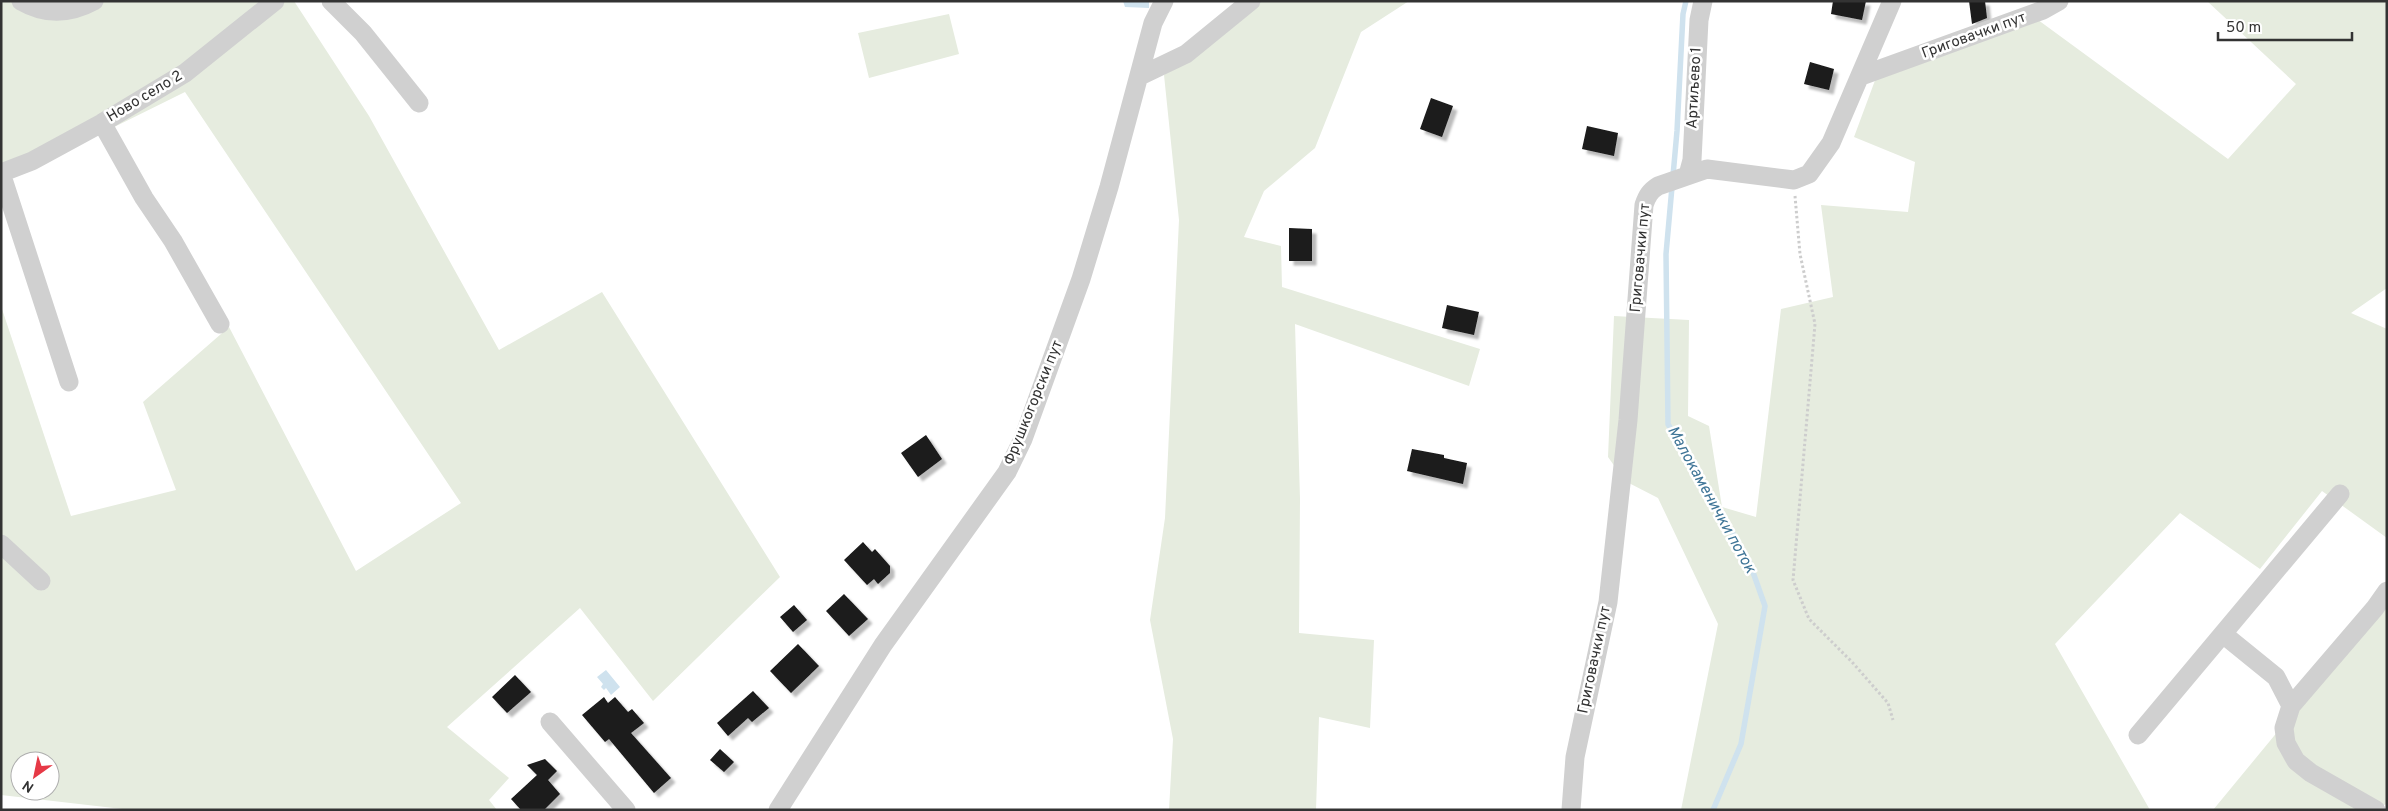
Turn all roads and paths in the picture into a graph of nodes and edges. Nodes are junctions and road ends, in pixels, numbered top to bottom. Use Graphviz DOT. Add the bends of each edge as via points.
graph roads {
  1 [pos="21,1"];
  2 [pos="94,1"];
  3 [pos="275,1"];
  4 [pos="331,1"];
  5 [pos="1164,1"];
  6 [pos="1251,1"];
  7 [pos="1702,1"];
  8 [pos="1892,1"];
  9 [pos="2059,1"];
  10 [pos="1140,76"];
  11 [pos="1861,76"];
  12 [pos="419,103"];
  13 [pos="102,123"];
  14 [pos="1,173"];
  15 [pos="1688,175"];
  16 [pos="1794,180"];
  17 [pos="220,324"];
  18 [pos="69,382"];
  19 [pos="2340,494"];
  20 [pos="1,544"];
  21 [pos="41,581"];
  22 [pos="2387,591"];
  23 [pos="2223,634"];
  24 [pos="2291,706"];
  25 [pos="1893,720"];
  26 [pos="550,722"];
  27 [pos="2138,735"];
  28 [pos="626,810"];
  29 [pos="778,810"];
  30 [pos="1571,810"];
  31 [pos="2376,810"];
  1 -- 2 [label="street" via="57,12 75,11"];
  3 -- 13 [label="street, Ново село 2" via="185,73"];
  4 -- 12 [label="street" via="363,33"];
  5 -- 10 [label="street, Фрушкогорски пут" via="1153,23"];
  6 -- 10 [label="street" via="1186,54"];
  7 -- 15 [label="street, Артиљево 1" via="1692,160"];
  8 -- 11 [label="street"];
  9 -- 11 [label="street, Григовачки пут" via="2043,10"];
  10 -- 29 [label="street, Фрушкогорски пут" via="1081,279 1023,439 1007,472 883,645"];
  11 -- 16 [label="street" via="1831,143 1809,174"];
  13 -- 14 [label="street, Ново село 2" via="32,161"];
  13 -- 17 [label="street"];
  14 -- 18 [label="street"];
  15 -- 16 [label="street, Григовачки пут" via="1707,169"];
  15 -- 30 [label="street, Григовачки пут" via="1658,186 1651,191 1644,205 1628,420 1608,602 1575,757"];
  16 -- 25 [label="path" via="1800,254 1815,324 1793,580 1809,619 1888,703"];
  19 -- 23 [label="street"];
  20 -- 21 [label="street"];
  22 -- 24 [label="street"];
  23 -- 24 [label="street" via="2276,678"];
  23 -- 27 [label="street"];
  24 -- 31 [label="street" via="2284,728 2286,743 2296,761"];
  26 -- 28 [label="street"];
}
